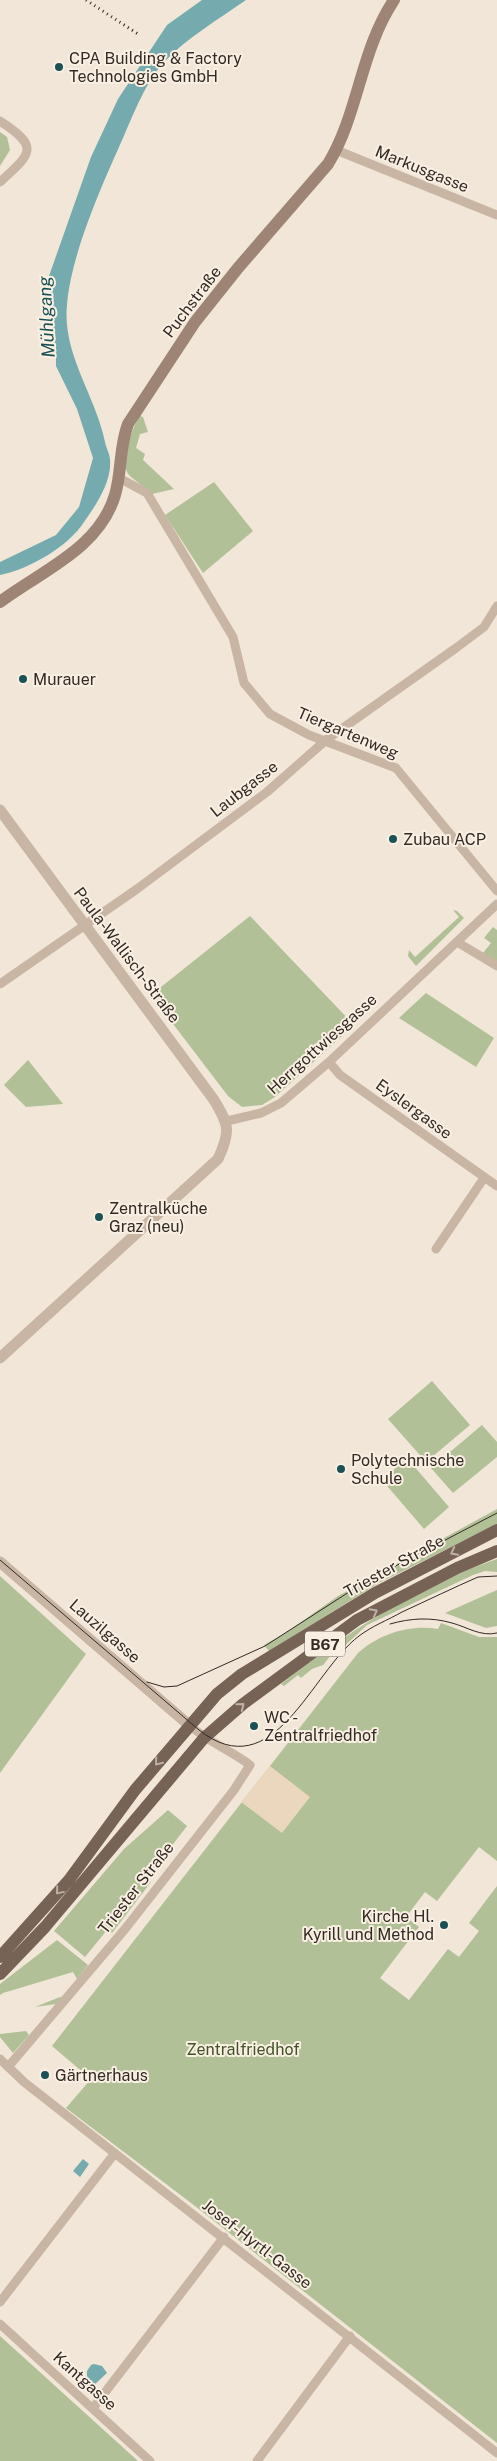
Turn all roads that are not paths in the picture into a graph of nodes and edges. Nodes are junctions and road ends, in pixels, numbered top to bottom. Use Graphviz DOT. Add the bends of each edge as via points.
graph roads {
  1 [pos="394,0"];
  2 [pos="0,121"];
  3 [pos="336,150"];
  4 [pos="0,182"];
  5 [pos="497,215"];
  6 [pos="119,478"];
  7 [pos="0,602"];
  8 [pos="497,606"];
  9 [pos="326,740"];
  10 [pos="0,810"];
  11 [pos="497,891"];
  12 [pos="497,904"];
  13 [pos="86,927"];
  14 [pos="457,942"];
  15 [pos="497,966"];
  16 [pos="0,984"];
  17 [pos="329,1062"];
  18 [pos="227,1121"];
  19 [pos="484,1178"];
  20 [pos="497,1186"];
  21 [pos="436,1249"];
  22 [pos="0,1358"];
  23 [pos="497,1530"];
  24 [pos="497,1551"];
  25 [pos="0,1562"];
  26 [pos="189,1725"];
  27 [pos="204,1738"];
  28 [pos="0,1957"];
  29 [pos="0,1974"];
  30 [pos="0,2059"];
  31 [pos="8,2067"];
  32 [pos="115,2153"];
  33 [pos="224,2238"];
  34 [pos="0,2302"];
  35 [pos="0,2324"];
  36 [pos="350,2336"];
  37 [pos="93,2408"];
  38 [pos="497,2453"];
  39 [pos="150,2461"];
  40 [pos="257,2461"];
  1 -- 3 [label="main road, Puchstraße" via="375,32"];
  2 -- 4 [label="street" via="22,135 27,143 27,154 22,162"];
  3 -- 5 [label="street, Markusgasse"];
  3 -- 6 [label="main road, Puchstraße" via="328,164 216,296 156,380 123,437"];
  6 -- 7 [label="main road, Puchstraße" via="114,498 98,529 86,543"];
  6 -- 9 [label="street, Tiergartenweg" via="147,493 234,637 244,683 270,714 309,735"];
  8 -- 9 [label="street, Laubgasse" via="484,627"];
  9 -- 11 [label="street, Tiergartenweg" via="397,770"];
  9 -- 13 [label="street, Laubgasse" via="267,792"];
  10 -- 13 [label="street, Paula-Wallisch-Straße"];
  12 -- 14 [label="street, Herrgottwiesgasse"];
  13 -- 16 [label="street, Laubgasse"];
  13 -- 18 [label="street, Paula-Wallisch-Straße"];
  14 -- 15 [label="street"];
  14 -- 17 [label="street, Herrgottwiesgasse"];
  17 -- 18 [label="street, Herrgottwiesgasse" via="273,1109"];
  17 -- 19 [label="street, Eyslergasse" via="340,1075"];
  18 -- 22 [label="street" via="228,1138 218,1159"];
  19 -- 20 [label="street, Eyslergasse"];
  19 -- 21 [label="street"];
  23 -- 26 [label="main road, Triester Straße / B67, one-way" via="375,1593 242,1674 217,1694"];
  27 -- 24 [label="main road, Triester Straße / B67, one-way" via="243,1704 357,1620"];
  25 -- 26 [label="street, Lauzilgasse"];
  26 -- 27 [label="street, Triester Straße"];
  26 -- 28 [label="main road, Triester Straße / B67, one-way" via="135,1790 69,1880"];
  27 -- 29 [label="main road, Triester Straße / B67" via="38,1936"];
  27 -- 31 [label="street, Triester Straße" via="229,1749 250,1765 125,1929"];
  30 -- 31 [label="street, Josef-Hyrtl-Gasse"];
  31 -- 32 [label="street, Josef-Hyrtl-Gasse"];
  32 -- 33 [label="street, Josef-Hyrtl-Gasse"];
  32 -- 34 [label="street"];
  33 -- 36 [label="street, Josef-Hyrtl-Gasse"];
  33 -- 37 [label="street"];
  35 -- 37 [label="street, Kantgasse"];
  36 -- 38 [label="street, Josef-Hyrtl-Gasse"];
  36 -- 40 [label="street"];
  37 -- 39 [label="street, Kantgasse"];
}
